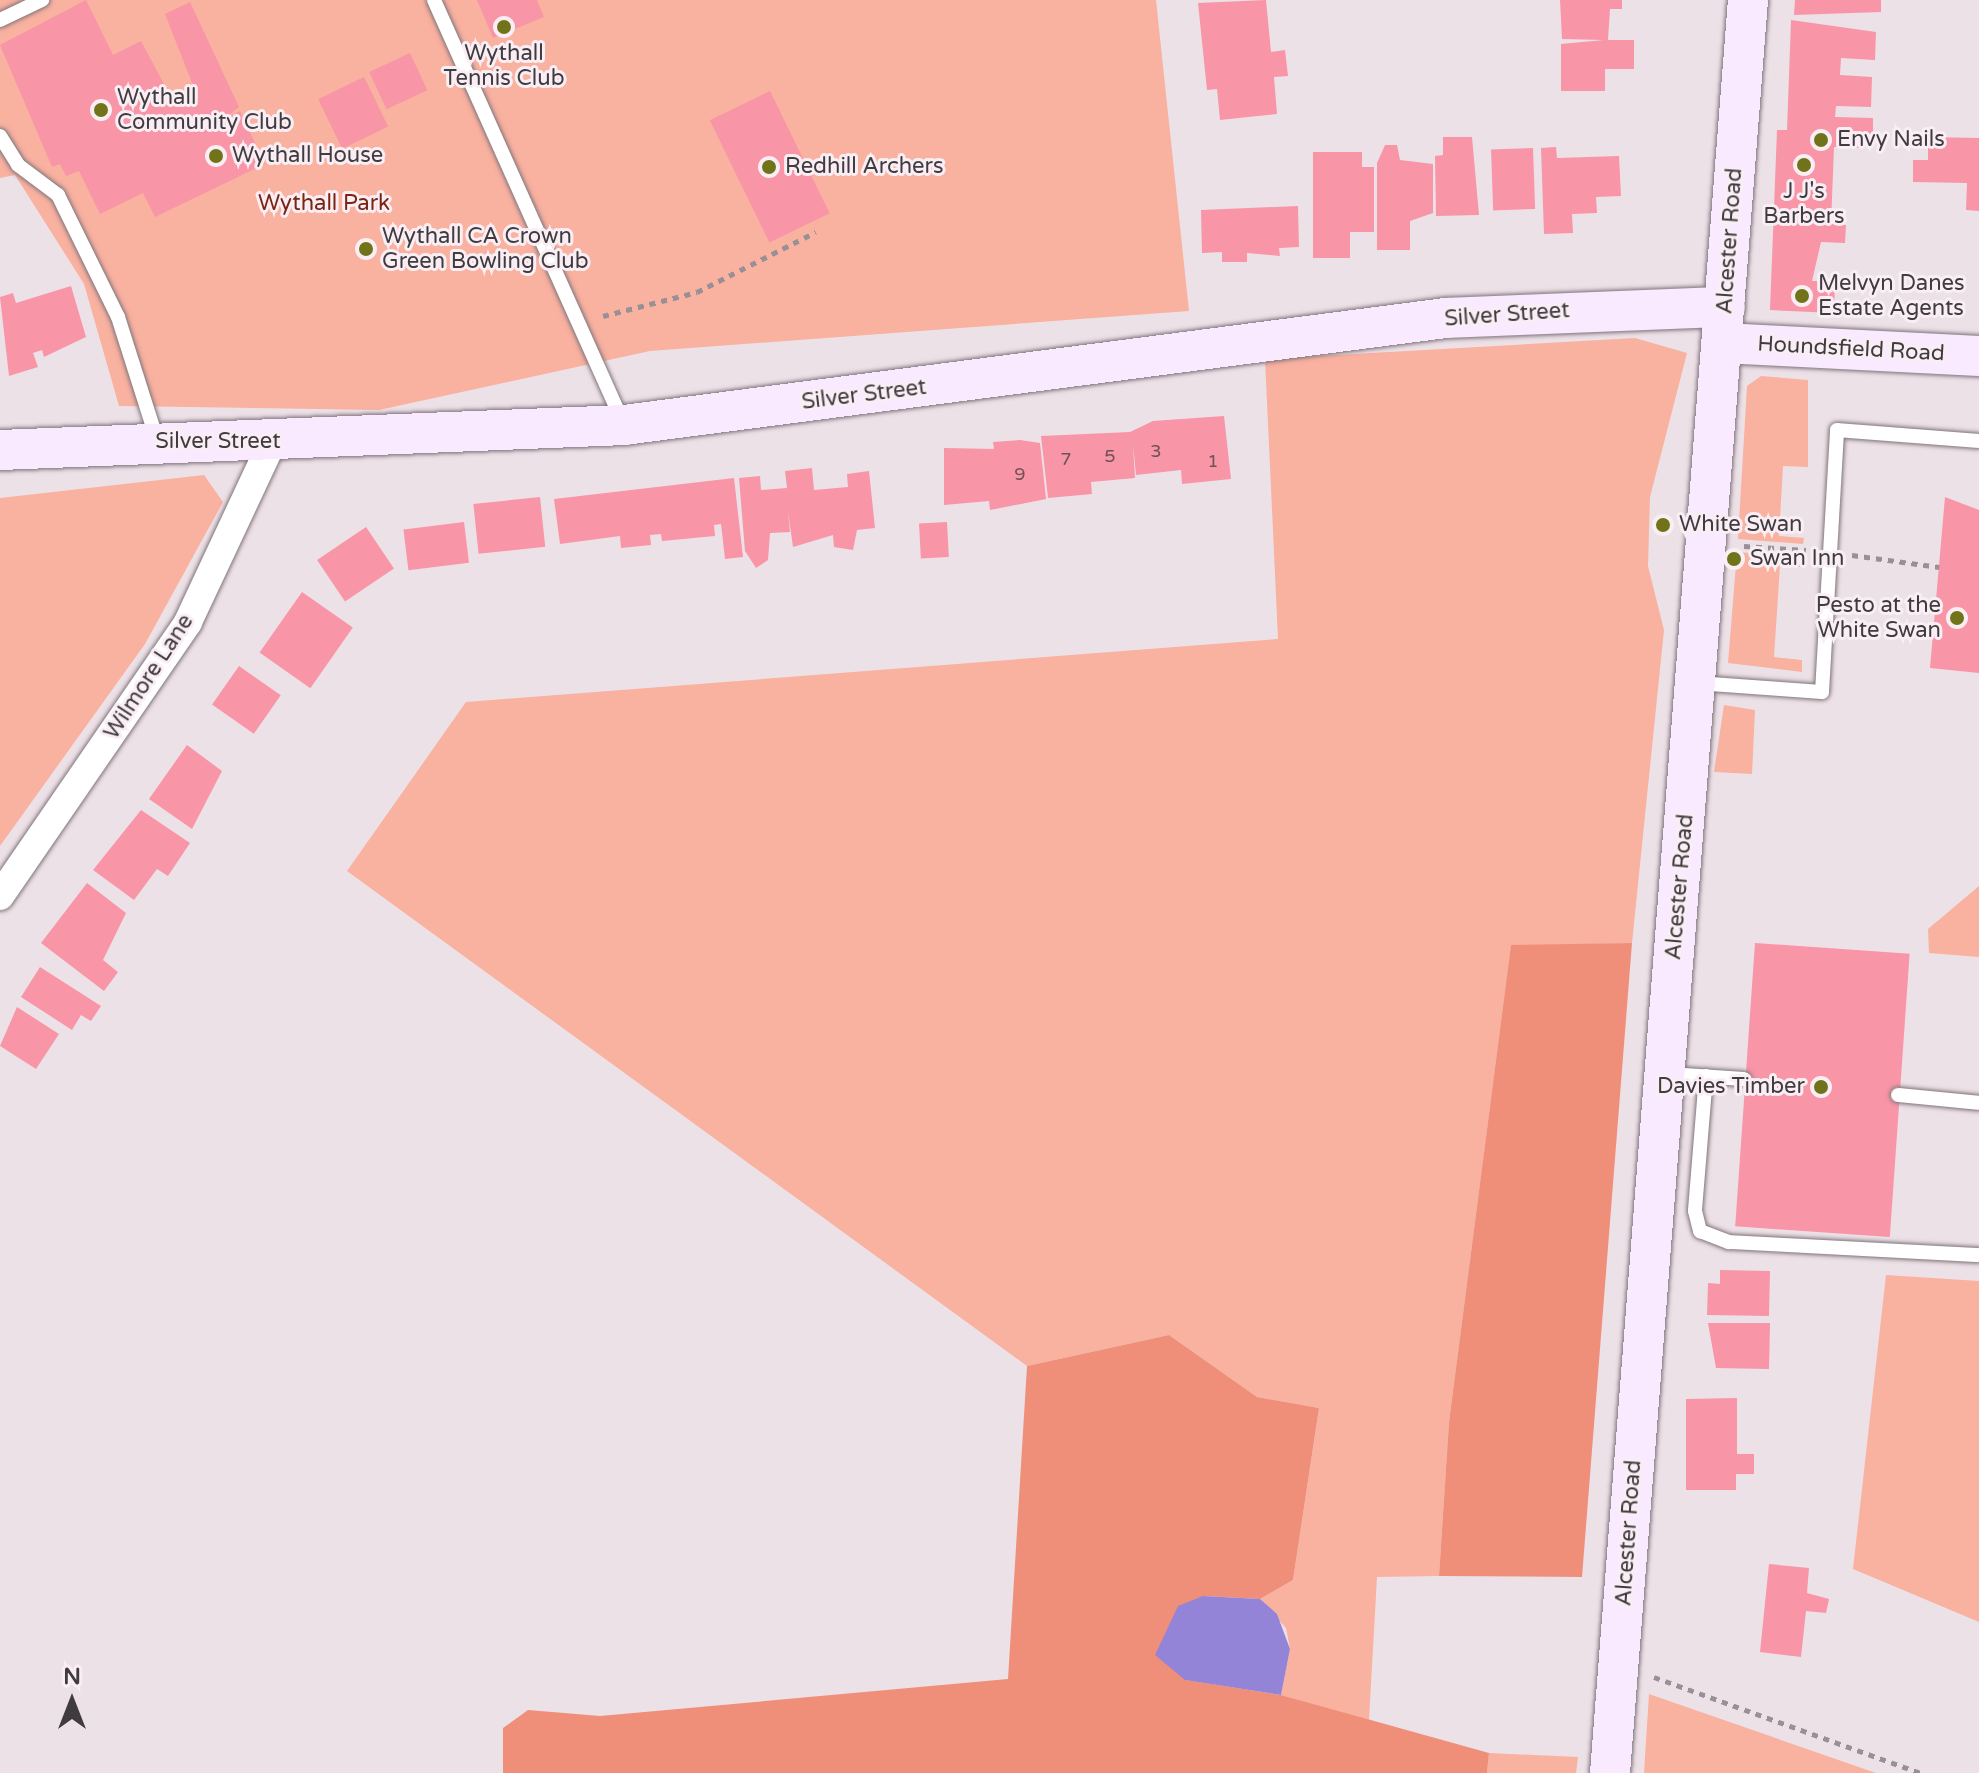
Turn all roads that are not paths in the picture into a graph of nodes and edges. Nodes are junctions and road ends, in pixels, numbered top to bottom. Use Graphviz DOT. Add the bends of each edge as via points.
graph roads {
  1 [pos="42,0"];
  2 [pos="434,0"];
  3 [pos="1748,0"];
  4 [pos="0,20"];
  5 [pos="0,139"];
  6 [pos="1724,325"];
  7 [pos="1979,356"];
  8 [pos="624,425"];
  9 [pos="157,441"];
  10 [pos="1979,441"];
  11 [pos="272,443"];
  12 [pos="0,450"];
  13 [pos="1697,683"];
  14 [pos="0,896"];
  15 [pos="1664,1074"];
  16 [pos="1706,1076"];
  17 [pos="1744,1079"];
  18 [pos="1898,1095"];
  19 [pos="1979,1103"];
  20 [pos="1979,1255"];
  21 [pos="1610,1773"];
  1 -- 4 [label="lane"];
  2 -- 8 [label="lane"];
  3 -- 6 [label="street, Alcester Road"];
  5 -- 9 [label="lane" via="18,165 58,195 118,317"];
  6 -- 7 [label="street, Houndsfield Road"];
  6 -- 8 [label="street, Silver Street" via="1446,318"];
  6 -- 13 [label="street, Alcester Road"];
  8 -- 11 [label="street, Silver Street"];
  9 -- 11 [label="street, Silver Street"];
  9 -- 12 [label="street, Silver Street"];
  10 -- 13 [label="lane" via="1837,430 1822,692"];
  11 -- 14 [label="street, Wilmore Lane" via="188,622"];
  13 -- 15 [label="street, Alcester Road"];
  15 -- 16 [label="lane"];
  15 -- 21 [label="street, Alcester Road"];
  16 -- 17 [label="lane"];
  16 -- 20 [label="lane" via="1695,1211 1700,1231 1729,1242"];
  18 -- 19 [label="lane"];
}
